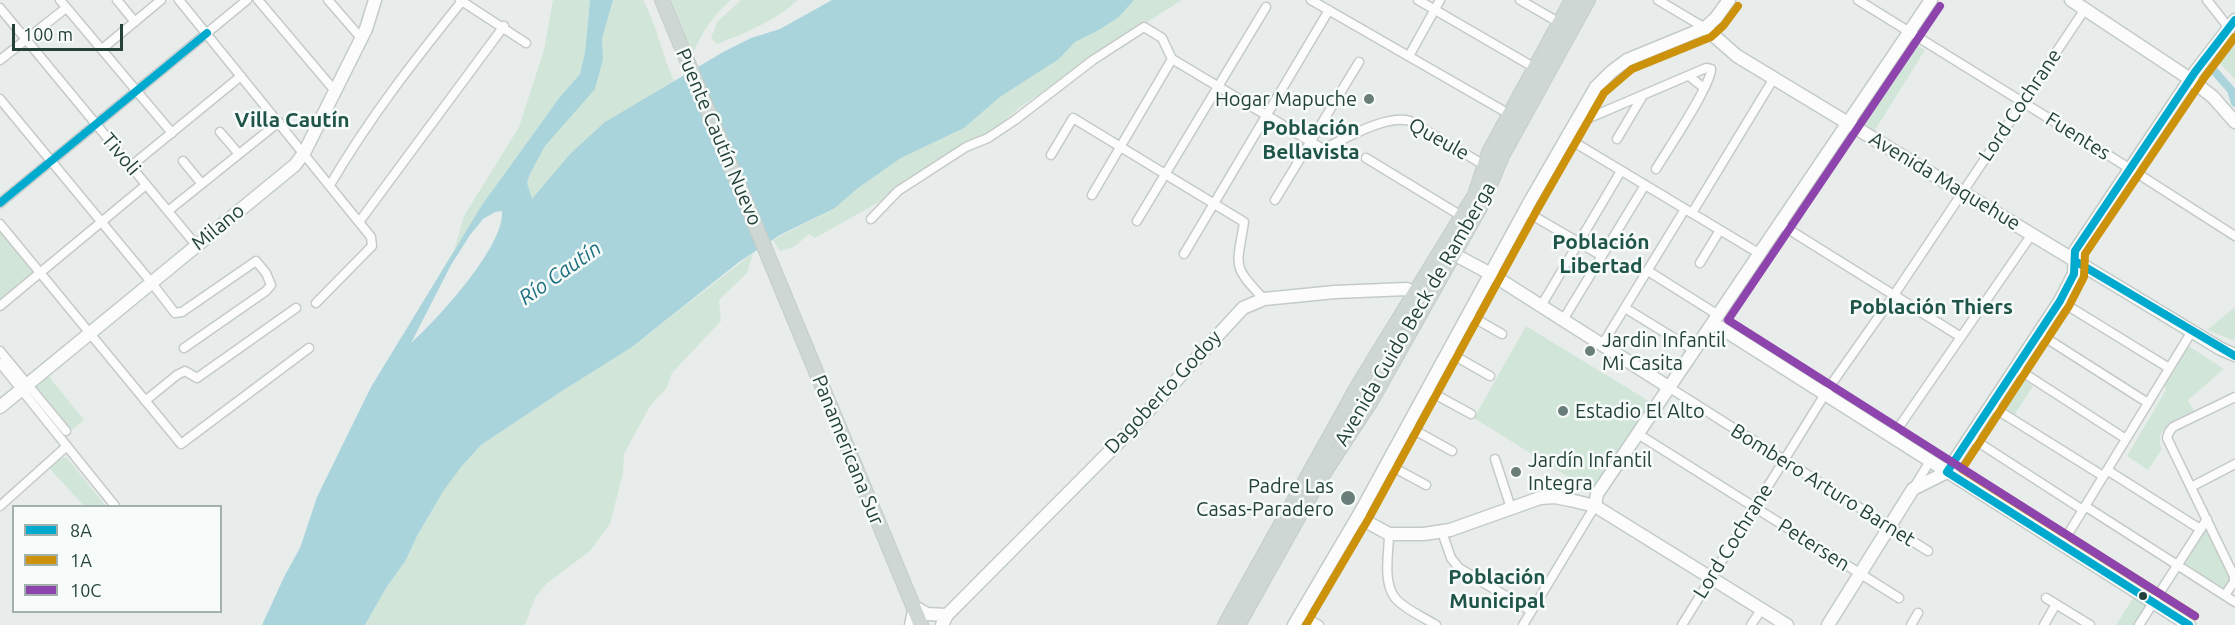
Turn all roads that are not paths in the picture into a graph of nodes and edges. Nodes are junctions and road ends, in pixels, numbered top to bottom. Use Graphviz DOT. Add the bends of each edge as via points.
graph roads {
  1 [pos="60,0"];
  2 [pos="117,0"];
  3 [pos="161,0"];
  4 [pos="179,0"];
  5 [pos="247,0"];
  6 [pos="258,0"];
  7 [pos="328,0"];
  8 [pos="375,0"];
  9 [pos="461,0"];
  10 [pos="662,0"];
  11 [pos="1311,0"];
  12 [pos="1418,0"];
  13 [pos="1440,0"];
  14 [pos="1520,0"];
  15 [pos="1572,0"];
  16 [pos="1588,0"];
  17 [pos="1658,0"];
  18 [pos="1729,0"];
  19 [pos="1858,0"];
  20 [pos="1931,0"];
  21 [pos="2071,0"];
  22 [pos="2207,0"];
  23 [pos="1266,7"];
  24 [pos="0,8"];
  25 [pos="66,8"];
  26 [pos="2085,9"];
  27 [pos="1329,10"];
  28 [pos="1435,10"];
  29 [pos="135,22"];
  30 [pos="1560,23"];
  31 [pos="2232,24"];
  32 [pos="504,26"];
  33 [pos="1705,28"];
  34 [pos="1910,32"];
  35 [pos="207,33"];
  36 [pos="362,38"];
  37 [pos="26,39"];
  38 [pos="526,43"];
  39 [pos="102,49"];
  40 [pos="1409,56"];
  41 [pos="1172,59"];
  42 [pos="0,60"];
  43 [pos="1359,62"];
  44 [pos="1536,68"];
  45 [pos="241,76"];
  46 [pos="1689,76"];
  47 [pos="1774,78"];
  48 [pos="2190,79"];
  49 [pos="1218,86"];
  50 [pos="1704,88"];
  51 [pos="136,91"];
  52 [pos="335,91"];
  53 [pos="1642,96"];
  54 [pos="0,99"];
  55 [pos="2023,102"];
  56 [pos="1266,115"];
  57 [pos="1515,118"];
  58 [pos="279,122"];
  59 [pos="2235,122"];
  60 [pos="1848,123"];
  61 [pos="96,124"];
  62 [pos="1575,124"];
  63 [pos="220,132"];
  64 [pos="172,133"];
  65 [pos="1567,138"];
  66 [pos="1617,140"];
  67 [pos="1311,142"];
  68 [pos="1120,147"];
  69 [pos="304,153"];
  70 [pos="239,154"];
  71 [pos="1051,155"];
  72 [pos="1366,158"];
  73 [pos="51,161"];
  74 [pos="183,161"];
  75 [pos="1484,165"];
  76 [pos="131,166"];
  77 [pos="2129,168"];
  78 [pos="1656,169"];
  79 [pos="1621,171"];
  80 [pos="1166,174"];
  81 [pos="202,184"];
  82 [pos="147,185"];
  83 [pos="330,185"];
  84 [pos="1645,185"];
  85 [pos="1963,191"];
  86 [pos="1092,195"];
  87 [pos="1275,200"];
  88 [pos="0,203"];
  89 [pos="1214,204"];
  90 [pos="168,211"];
  91 [pos="1525,211"];
  92 [pos="1688,211"];
  93 [pos="1462,217"];
  94 [pos="872,219"];
  95 [pos="102,222"];
  96 [pos="359,222"];
  97 [pos="1137,222"];
  98 [pos="0,224"];
  99 [pos="1780,224"];
  100 [pos="1720,230"];
  101 [pos="2032,234"];
  102 [pos="2235,236"];
  103 [pos="1579,242"];
  104 [pos="196,245"];
  105 [pos="1448,251"];
  106 [pos="1184,254"];
  107 [pos="1760,254"];
  108 [pos="1602,256"];
  109 [pos="2075,261"];
  110 [pos="1700,263"];
  111 [pos="1648,271"];
  112 [pos="39,273"];
  113 [pos="776,274"];
  114 [pos="1491,274"];
  115 [pos="151,282"];
  116 [pos="1411,292"];
  117 [pos="1431,293"];
  118 [pos="1894,295"];
  119 [pos="1264,299"];
  120 [pos="2060,301"];
  121 [pos="316,303"];
  122 [pos="0,306"];
  123 [pos="1541,306"];
  124 [pos="296,308"];
  125 [pos="1625,308"];
  126 [pos="1468,315"];
  127 [pos="1716,319"];
  128 [pos="1563,320"];
  129 [pos="2192,331"];
  130 [pos="2038,333"];
  131 [pos="89,334"];
  132 [pos="1502,334"];
  133 [pos="1961,337"];
  134 [pos="1602,345"];
  135 [pos="184,348"];
  136 [pos="309,348"];
  137 [pos="0,351"];
  138 [pos="1695,351"];
  139 [pos="1448,352"];
  140 [pos="2235,355"];
  141 [pos="0,363"];
  142 [pos="2016,368"];
  143 [pos="2169,368"];
  144 [pos="1490,376"];
  145 [pos="1359,384"];
  146 [pos="25,387"];
  147 [pos="1670,388"];
  148 [pos="1427,390"];
  149 [pos="1375,393"];
  150 [pos="1825,394"];
  151 [pos="2235,398"];
  152 [pos="145,401"];
  153 [pos="2148,403"];
  154 [pos="1991,406"];
  155 [pos="0,407"];
  156 [pos="1471,414"];
  157 [pos="1407,426"];
  158 [pos="66,431"];
  159 [pos="1638,434"];
  160 [pos="1892,437"];
  161 [pos="1970,437"];
  162 [pos="2126,439"];
  163 [pos="67,446"];
  164 [pos="1452,450"];
  165 [pos="1495,459"];
  166 [pos="1784,460"];
  167 [pos="1930,461"];
  168 [pos="1387,464"];
  169 [pos="2235,465"];
  170 [pos="1947,472"];
  171 [pos="2105,473"];
  172 [pos="1426,485"];
  173 [pos="2191,487"];
  174 [pos="1912,489"];
  175 [pos="113,505"];
  176 [pos="0,506"];
  177 [pos="1594,506"];
  178 [pos="1511,507"];
  179 [pos="1754,507"];
  180 [pos="2084,508"];
  181 [pos="1358,517"];
  182 [pos="2207,519"];
  183 [pos="1889,526"];
  184 [pos="2200,529"];
  185 [pos="1442,532"];
  186 [pos="1389,534"];
  187 [pos="2062,544"];
  188 [pos="1928,551"];
  189 [pos="2177,565"];
  190 [pos="1860,574"];
  191 [pos="1710,578"];
  192 [pos="2225,596"];
  193 [pos="1899,598"];
  194 [pos="2046,598"];
  195 [pos="2153,602"];
  196 [pos="2235,602"];
  197 [pos="2056,604"];
  198 [pos="913,606"];
  199 [pos="1761,609"];
  200 [pos="1531,611"];
  201 [pos="1918,613"];
  202 [pos="944,620"];
  203 [pos="1297,620"];
  204 [pos="909,625"];
  205 [pos="921,625"];
  206 [pos="1226,625"];
  207 [pos="1238,625"];
  208 [pos="1319,625"];
  209 [pos="1436,625"];
  210 [pos="1523,625"];
  211 [pos="1682,625"];
  212 [pos="1751,625"];
  213 [pos="1786,625"];
  214 [pos="1828,625"];
  215 [pos="1911,625"];
  216 [pos="2044,625"];
  217 [pos="2090,625"];
  218 [pos="2139,625"];
  219 [pos="2189,625"];
  1 -- 25 [label="street"];
  2 -- 29 [label="street"];
  3 -- 29 [label="street"];
  4 -- 35 [label="street"];
  5 -- 35 [label="street"];
  6 -- 52 [label="street"];
  7 -- 36 [label="street"];
  8 -- 36 [label="main road, Milano"];
  9 -- 32 [label="street"];
  9 -- 83 [label="street" via="380,105"];
  10 -- 113 [label="main road, Puente Cautín Nuevo"];
  11 -- 27 [label="street"];
  12 -- 28 [label="street"];
  13 -- 28 [label="street"];
  14 -- 30 [label="street"];
  15 -- 30 [label="main road, Avenida Guido Beck de Ramberga"];
  16 -- 57 [label="main road, Avenida Guido Beck de Ramberga"];
  17 -- 33 [label="street, Avenida Maquehue"];
  18 -- 33 [label="main road"];
  19 -- 34 [label="street, Fuentes"];
  20 -- 34 [label="main road"];
  21 -- 26 [label="main road"];
  22 -- 31 [label="street"];
  23 -- 49 [label="street"];
  24 -- 37 [label="street, Tivoli"];
  25 -- 37 [label="street"];
  25 -- 39 [label="street"];
  26 -- 48 [label="main road"];
  26 -- 55 [label="street, Lord Cochrane"];
  27 -- 40 [label="street"];
  27 -- 56 [label="street"];
  28 -- 40 [label="street"];
  28 -- 44 [label="street"];
  29 -- 39 [label="street"];
  30 -- 44 [label="main road, Avenida Guido Beck de Ramberga"];
  31 -- 48 [label="main road"];
  32 -- 38 [label="street"];
  32 -- 96 [label="street"];
  33 -- 47 [label="main road, Avenida Maquehue" via="1726,47"];
  33 -- 62 [label="main road" via="1619,66 1596,87"];
  34 -- 55 [label="street, Fuentes"];
  34 -- 60 [label="main road"];
  35 -- 45 [label="street"];
  35 -- 51 [label="street"];
  36 -- 52 [label="main road, Milano"];
  37 -- 42 [label="street"];
  37 -- 61 [label="street, Tivoli"];
  39 -- 51 [label="street"];
  40 -- 57 [label="street"];
  41 -- 49 [label="street, Queule"];
  41 -- 68 [label="street"];
  41 -- 94 [label="street" via="1162,39 1144,27 988,138 966,147 898,191"];
  43 -- 67 [label="street"];
  44 -- 57 [label="main road, Avenida Guido Beck de Ramberga"];
  45 -- 58 [label="street"];
  45 -- 64 [label="street"];
  46 -- 50 [label="street"];
  46 -- 50 [label="street" via="1712,69"];
  46 -- 53 [label="street"];
  47 -- 60 [label="main road, Avenida Maquehue"];
  47 -- 92 [label="street"];
  48 -- 59 [label="main road"];
  48 -- 77 [label="main road"];
  49 -- 56 [label="street, Queule"];
  49 -- 80 [label="street"];
  50 -- 78 [label="street"];
  51 -- 61 [label="street"];
  51 -- 64 [label="street"];
  52 -- 69 [label="main road, Milano"];
  53 -- 62 [label="street"];
  53 -- 66 [label="street"];
  54 -- 73 [label="street"];
  55 -- 77 [label="street, Fuentes"];
  55 -- 85 [label="street, Lord Cochrane"];
  56 -- 67 [label="street, Queule"];
  56 -- 89 [label="street"];
  57 -- 75 [label="main road, Avenida Guido Beck de Ramberga"];
  57 -- 105 [label="main road, Avenida Guido Beck de Ramberga" via="1482,204"];
  58 -- 69 [label="street"];
  58 -- 70 [label="street"];
  60 -- 85 [label="main road, Avenida Maquehue"];
  60 -- 99 [label="main road"];
  61 -- 73 [label="street"];
  61 -- 76 [label="street, Tivoli"];
  62 -- 65 [label="main road"];
  63 -- 70 [label="street"];
  64 -- 76 [label="street"];
  65 -- 79 [label="street"];
  65 -- 91 [label="main road"];
  67 -- 75 [label="street, Queule" via="1323,149 1389,120 1402,119"];
  67 -- 87 [label="street"];
  68 -- 71 [label="street" via="1073,118"];
  68 -- 80 [label="street"];
  68 -- 86 [label="street"];
  69 -- 83 [label="street"];
  69 -- 104 [label="main road, Milano" via="296,165"];
  70 -- 81 [label="street"];
  72 -- 93 [label="street"];
  73 -- 88 [label="street"];
  73 -- 95 [label="street"];
  74 -- 81 [label="street"];
  75 -- 93 [label="main road, Avenida Guido Beck de Ramberga" via="1478,190"];
  76 -- 82 [label="street, Tivoli"];
  77 -- 102 [label="street, Fuentes"];
  77 -- 109 [label="main road" via="2075,251"];
  79 -- 84 [label="street"];
  79 -- 103 [label="street"];
  80 -- 89 [label="street"];
  80 -- 97 [label="street"];
  81 -- 90 [label="street"];
  82 -- 90 [label="street, Tivoli"];
  82 -- 95 [label="street"];
  83 -- 96 [label="street"];
  84 -- 92 [label="street"];
  84 -- 108 [label="street"];
  85 -- 101 [label="main road, Avenida Maquehue"];
  85 -- 118 [label="street, Lord Cochrane"];
  89 -- 106 [label="street"];
  89 -- 119 [label="street" via="1244,222 1239,271"];
  90 -- 104 [label="street, Tivoli"];
  91 -- 103 [label="street"];
  91 -- 114 [label="main road"];
  92 -- 100 [label="street"];
  92 -- 111 [label="street"];
  93 -- 105 [label="main road, Avenida Guido Beck de Ramberga"];
  95 -- 112 [label="street"];
  95 -- 115 [label="street"];
  96 -- 121 [label="street" via="371,237 372,246"];
  98 -- 112 [label="street"];
  99 -- 107 [label="main road"];
  99 -- 118 [label="street"];
  100 -- 107 [label="street"];
  100 -- 110 [label="street"];
  101 -- 109 [label="main road, Avenida Maquehue"];
  101 -- 133 [label="street"];
  103 -- 108 [label="street"];
  103 -- 123 [label="street"];
  104 -- 115 [label="main road, Milano"];
  105 -- 114 [label="main road, Bombero Arturo Barnet"];
  105 -- 116 [label="main road, Avenida Guido Beck de Ramberga"];
  105 -- 117 [label="main road, Avenida Guido Beck de Ramberga"];
  107 -- 127 [label="main road"];
  108 -- 128 [label="street"];
  109 -- 120 [label="main road" via="2074,274"];
  109 -- 129 [label="main road, Avenida Maquehue"];
  111 -- 125 [label="street"];
  111 -- 127 [label="street"];
  112 -- 122 [label="street"];
  112 -- 131 [label="street"];
  113 -- 198 [label="main road, Panamericana Sur"];
  114 -- 123 [label="main road, Bombero Arturo Barnet"];
  114 -- 126 [label="main road"];
  115 -- 131 [label="main road, Milano"];
  115 -- 135 [label="street" via="175,313 256,261 266,273 271,285 266,291"];
  116 -- 117 [label="main road, Dagoberto Godoy" via="1422,297"];
  116 -- 119 [label="main road, Dagoberto Godoy"];
  116 -- 145 [label="main road, Avenida Guido Beck de Ramberga" via="1405,310"];
  117 -- 149 [label="main road, Avenida Guido Beck de Ramberga"];
  118 -- 133 [label="street"];
  118 -- 150 [label="street, Lord Cochrane"];
  119 -- 202 [label="main road, Dagoberto Godoy" via="1243,308 1229,321 1125,436"];
  120 -- 130 [label="main road"];
  120 -- 143 [label="street"];
  123 -- 128 [label="main road, Bombero Arturo Barnet"];
  124 -- 152 [label="street" via="197,378 185,371"];
  125 -- 134 [label="street"];
  125 -- 138 [label="street"];
  126 -- 132 [label="street"];
  126 -- 139 [label="main road"];
  127 -- 138 [label="main road"];
  127 -- 150 [label="main road"];
  128 -- 134 [label="main road, Bombero Arturo Barnet"];
  129 -- 140 [label="main road, Avenida Maquehue"];
  129 -- 143 [label="street"];
  130 -- 142 [label="main road"];
  130 -- 153 [label="street"];
  131 -- 146 [label="main road, Milano"];
  131 -- 152 [label="street"];
  133 -- 160 [label="street"];
  134 -- 147 [label="main road, Bombero Arturo Barnet"];
  136 -- 152 [label="street" via="181,444"];
  137 -- 146 [label="street"];
  138 -- 147 [label="main road"];
  139 -- 144 [label="street"];
  139 -- 148 [label="main road"];
  141 -- 146 [label="street"];
  142 -- 154 [label="main road"];
  142 -- 162 [label="street"];
  143 -- 153 [label="street"];
  145 -- 149 [label="main road"];
  145 -- 206 [label="main road, Avenida Guido Beck de Ramberga"];
  146 -- 155 [label="main road, Milano"];
  146 -- 158 [label="street"];
  146 -- 163 [label="street"];
  147 -- 159 [label="main road"];
  147 -- 166 [label="street, Bombero Arturo Barnet"];
  148 -- 156 [label="street"];
  148 -- 157 [label="main road"];
  149 -- 207 [label="main road, Avenida Guido Beck de Ramberga" via="1318,482"];
  150 -- 160 [label="main road"];
  150 -- 166 [label="street, Lord Cochrane"];
  151 -- 173 [label="street" via="2169,432 2168,441"];
  153 -- 162 [label="street"];
  154 -- 161 [label="main road"];
  154 -- 171 [label="street"];
  157 -- 164 [label="street"];
  157 -- 168 [label="main road"];
  159 -- 177 [label="main road"];
  159 -- 179 [label="street, Petersen"];
  160 -- 167 [label="main road"];
  161 -- 170 [label="main road"];
  161 -- 180 [label="street"];
  162 -- 171 [label="street"];
  163 -- 175 [label="street"];
  163 -- 176 [label="street"];
  165 -- 178 [label="street"];
  166 -- 179 [label="street, Lord Cochrane"];
  166 -- 183 [label="street, Bombero Arturo Barnet"];
  167 -- 170 [label="main road"];
  167 -- 174 [label="street"];
  168 -- 172 [label="street"];
  168 -- 181 [label="main road"];
  169 -- 173 [label="street"];
  170 -- 174 [label="main road"];
  170 -- 187 [label="main road"];
  171 -- 180 [label="street"];
  171 -- 184 [label="street"];
  173 -- 182 [label="street"];
  174 -- 183 [label="main road"];
  177 -- 178 [label="main road" via="1555,497"];
  177 -- 191 [label="main road"];
  177 -- 200 [label="street"];
  178 -- 185 [label="main road"];
  179 -- 190 [label="street, Petersen"];
  179 -- 191 [label="street, Lord Cochrane"];
  180 -- 187 [label="street"];
  180 -- 189 [label="street"];
  181 -- 186 [label="main road"];
  181 -- 203 [label="main road"];
  182 -- 184 [label="street"];
  182 -- 192 [label="street" via="2234,576"];
  183 -- 188 [label="street, Bombero Arturo Barnet"];
  183 -- 190 [label="main road"];
  184 -- 189 [label="street"];
  185 -- 186 [label="main road"];
  185 -- 200 [label="street" via="1458,568"];
  186 -- 209 [label="street" via="1388,581 1392,593 1399,602"];
  187 -- 195 [label="main road"];
  189 -- 192 [label="street"];
  189 -- 195 [label="street"];
  190 -- 193 [label="street, Petersen"];
  190 -- 214 [label="main road"];
  191 -- 199 [label="main road"];
  191 -- 211 [label="street, Lord Cochrane"];
  192 -- 196 [label="street"];
  194 -- 197 [label="street"];
  195 -- 218 [label="street"];
  195 -- 219 [label="main road"];
  197 -- 216 [label="street"];
  197 -- 217 [label="street"];
  198 -- 202 [label="main road, Dagoberto Godoy"];
  198 -- 204 [label="street"];
  198 -- 205 [label="main road, Panamericana Sur"];
  199 -- 212 [label="street"];
  199 -- 213 [label="main road"];
  200 -- 210 [label="street"];
  201 -- 215 [label="street"];
  203 -- 208 [label="street"];
}
